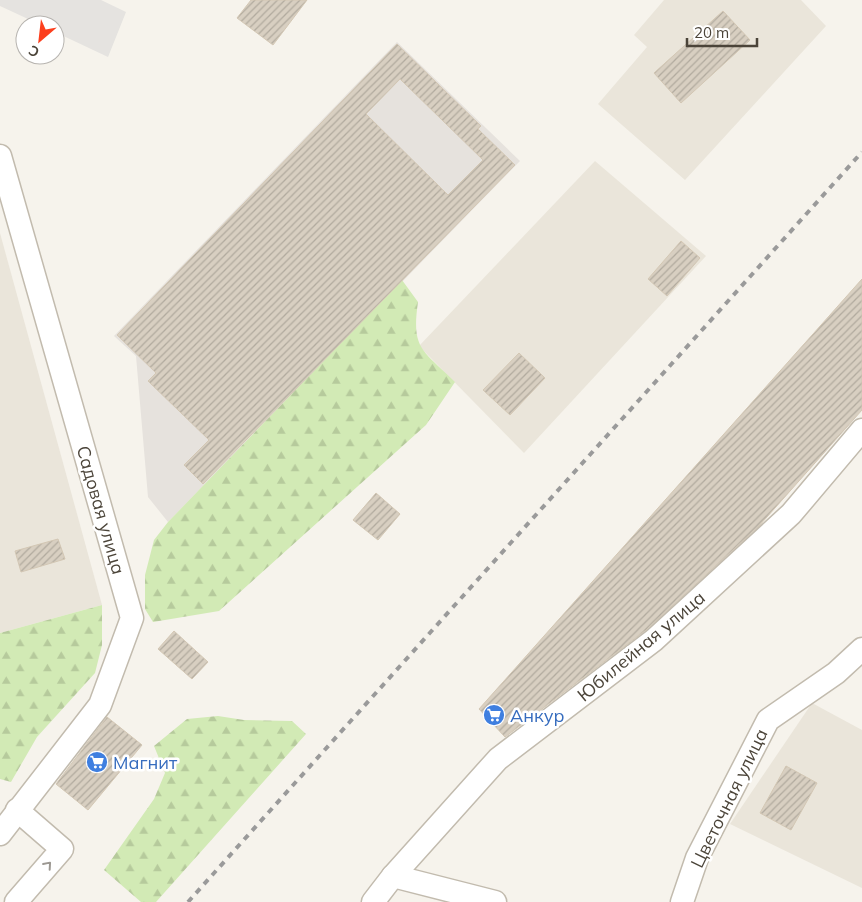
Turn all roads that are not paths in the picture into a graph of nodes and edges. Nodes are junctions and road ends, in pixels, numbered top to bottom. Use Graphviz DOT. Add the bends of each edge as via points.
graph roads {
  1 [pos="0,156"];
  2 [pos="862,430"];
  3 [pos="862,649"];
  4 [pos="17,810"];
  5 [pos="0,834"];
  6 [pos="393,876"];
  7 [pos="16,902"];
  8 [pos="373,902"];
  9 [pos="495,902"];
  10 [pos="682,902"];
  1 -- 4 [label="street, Садовая улица" via="132,618 100,705"];
  2 -- 6 [label="street, Юбилейная улица" via="792,514 654,640 498,759"];
  3 -- 10 [label="street, Цветочная улица" via="836,672 768,720 697,858"];
  4 -- 5 [label="street, Садовая улица"];
  7 -- 4 [label="street, one-way" via="62,849"];
  6 -- 8 [label="street, Юбилейная улица"];
  6 -- 9 [label="street"];
}
